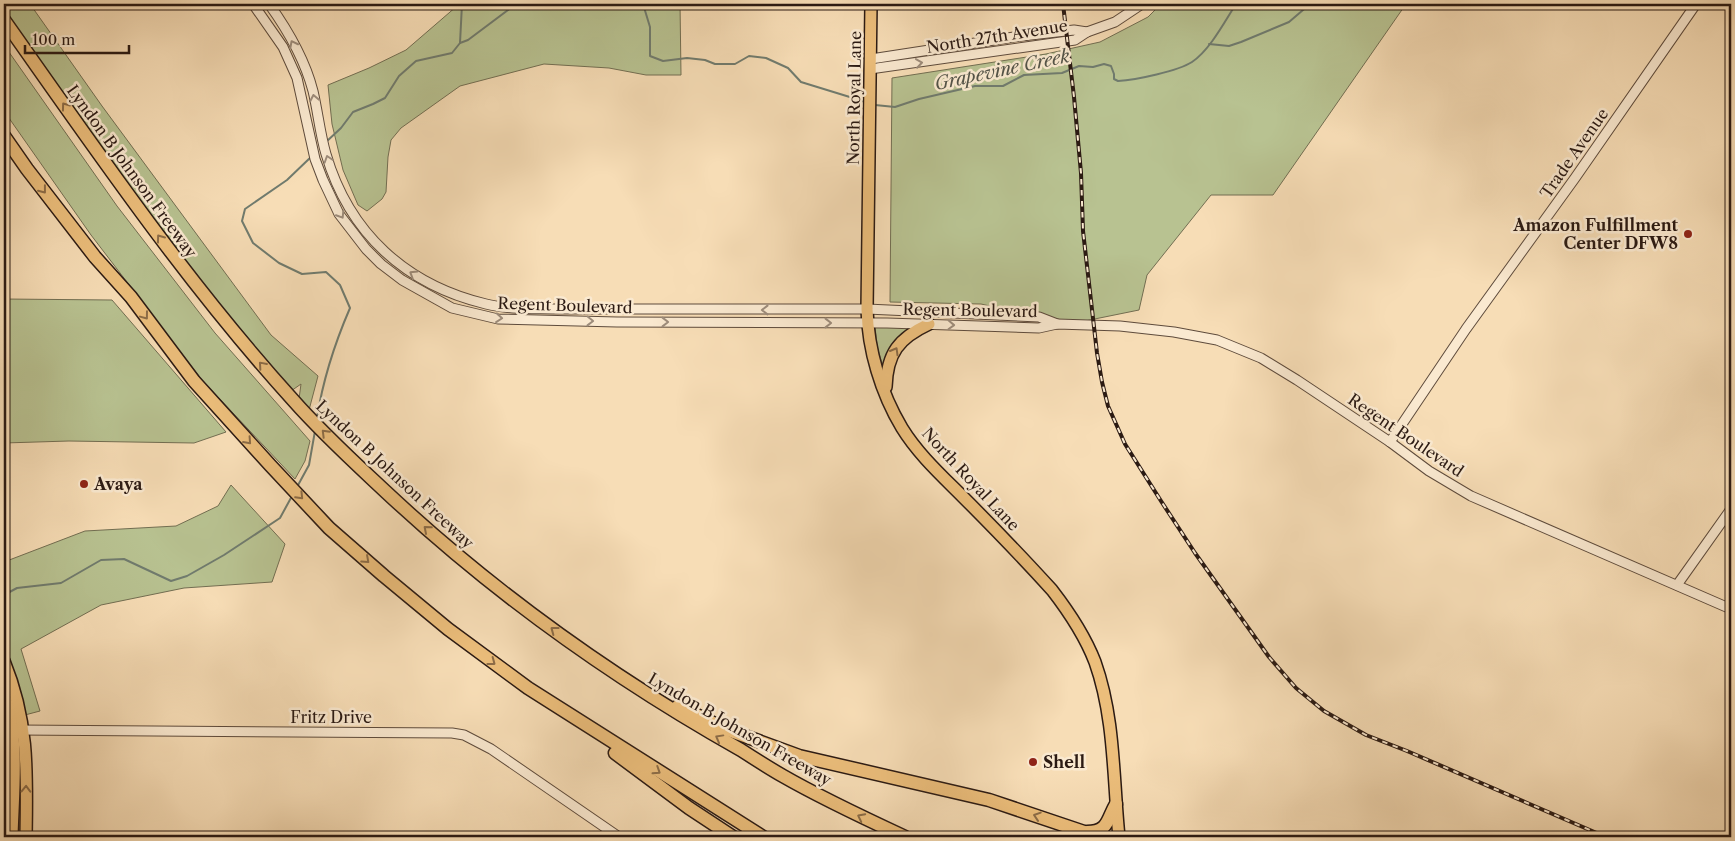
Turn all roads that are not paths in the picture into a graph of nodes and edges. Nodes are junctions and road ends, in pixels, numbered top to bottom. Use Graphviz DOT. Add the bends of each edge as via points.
graph roads {
  1 [pos="254,4"];
  2 [pos="269,4"];
  3 [pos="871,4"];
  4 [pos="1142,4"];
  5 [pos="1696,4"];
  6 [pos="4,20"];
  7 [pos="1087,32"];
  8 [pos="1014,37"];
  9 [pos="1017,49"];
  10 [pos="871,64"];
  11 [pos="4,136"];
  12 [pos="4,141"];
  13 [pos="27,169"];
  14 [pos="336,197"];
  15 [pos="359,224"];
  16 [pos="351,230"];
  17 [pos="867,309"];
  18 [pos="867,323"];
  19 [pos="929,324"];
  20 [pos="1057,324"];
  21 [pos="886,394"];
  22 [pos="1390,442"];
  23 [pos="1731,509"];
  24 [pos="1678,585"];
  25 [pos="1731,610"];
  26 [pos="577,648"];
  27 [pos="4,661"];
  28 [pos="528,688"];
  29 [pos="4,694"];
  30 [pos="18,730"];
  31 [pos="1116,804"];
  32 [pos="1082,832"];
  33 [pos="12,837"];
  34 [pos="26,837"];
  35 [pos="619,837"];
  36 [pos="733,837"];
  37 [pos="763,837"];
  38 [pos="905,837"];
  39 [pos="1099,837"];
  40 [pos="1119,837"];
  1 -- 14 [label="street, Regent Boulevard" via="283,47 297,78 315,158 323,180"];
  14 -- 2 [label="street, Regent Boulevard, one-way" via="313,90 294,44"];
  3 -- 10 [label="main road, North Royal Lane"];
  4 -- 7 [label="street" via="1115,22"];
  5 -- 22 [label="street, Trade Avenue"];
  26 -- 6 [label="highway, Lyndon B Johnson Freeway, one-way" via="426,529 294,402 164,244"];
  7 -- 8 [label="street, North 27th Avenue" via="1074,30"];
  7 -- 9 [label="street, North 27th Avenue" via="1075,40"];
  8 -- 9 [label="street"];
  8 -- 10 [label="street, North 27th Avenue"];
  10 -- 9 [label="street, North 27th Avenue, one-way"];
  10 -- 17 [label="main road, North Royal Lane"];
  11 -- 13 [label="highway"];
  12 -- 13 [label="highway"];
  13 -- 28 [label="highway, one-way" via="194,381 329,528 448,629"];
  14 -- 15 [label="street, Regent Boulevard"];
  14 -- 16 [label="street, Regent Boulevard, one-way" via="339,214"];
  15 -- 16 [label="street"];
  17 -- 15 [label="street, Regent Boulevard, one-way" via="570,309 487,305 456,296 414,275 379,248"];
  16 -- 18 [label="street, Regent Boulevard, one-way" via="376,259 402,280 452,308 498,319"];
  17 -- 18 [label="main road, North Royal Lane"];
  17 -- 20 [label="street, Regent Boulevard" via="1039,317"];
  18 -- 19 [label="street, Regent Boulevard"];
  18 -- 21 [label="main road, North Royal Lane" via="874,361"];
  19 -- 20 [label="street, Regent Boulevard, one-way" via="1039,328"];
  21 -- 19 [label="main road, one-way" via="887,370 895,349 908,335"];
  20 -- 22 [label="street, Regent Boulevard" via="1120,326 1217,340 1261,358"];
  21 -- 31 [label="main road, North Royal Lane" via="902,428 921,454 1030,566 1066,607 1087,643 1107,704"];
  22 -- 24 [label="street, Regent Boulevard" via="1471,496"];
  23 -- 24 [label="street"];
  24 -- 25 [label="street, Regent Boulevard"];
  32 -- 26 [label="highway, one-way" via="989,800 818,762 749,739 690,712"];
  38 -- 26 [label="highway, Lyndon B Johnson Freeway, one-way" via="786,777 696,726"];
  27 -- 30 [label="main road" via="15,691"];
  28 -- 36 [label="highway"];
  28 -- 37 [label="highway, one-way"];
  29 -- 30 [label="main road"];
  30 -- 33 [label="main road"];
  34 -- 30 [label="main road, one-way" via="26,760"];
  30 -- 35 [label="street, Fritz Drive" via="464,735 491,749"];
  31 -- 32 [label="highway" via="1108,824 1101,830"];
  31 -- 40 [label="main road, North Royal Lane"];
  32 -- 39 [label="highway"];
}
